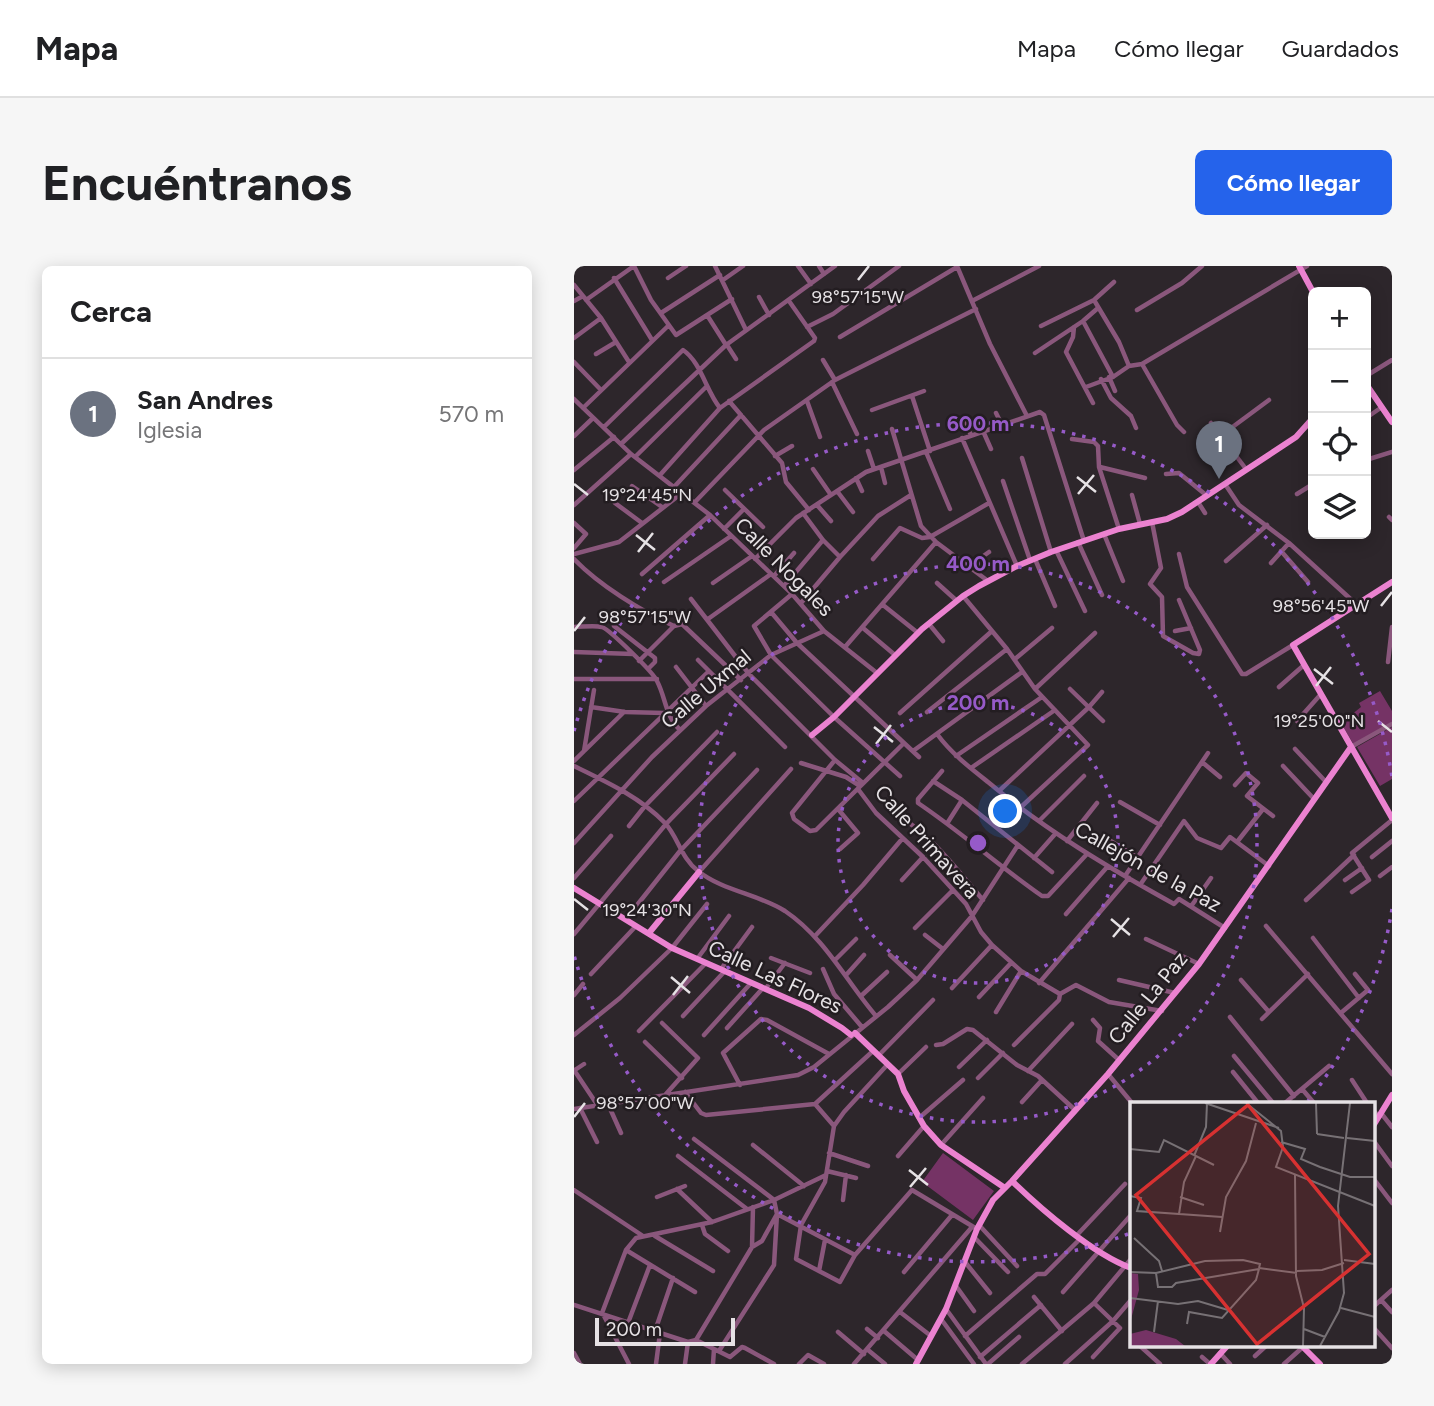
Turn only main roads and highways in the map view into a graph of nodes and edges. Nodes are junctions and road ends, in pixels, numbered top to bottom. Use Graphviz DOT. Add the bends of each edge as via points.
graph roads {
  1 [pos="1302,267"];
  2 [pos="1311,287"];
  3 [pos="1371,391"];
  4 [pos="1392,422"];
  5 [pos="1308,424"];
  6 [pos="1392,582"];
  7 [pos="812,735"];
  8 [pos="1351,747"];
  9 [pos="1392,819"];
  10 [pos="699,872"];
  11 [pos="574,888"];
  12 [pos="649,933"];
  13 [pos="1392,1095"];
  14 [pos="1374,1124"];
  15 [pos="1012,1181"];
  16 [pos="1005,1188"];
  17 [pos="1128,1267"];
  18 [pos="1227,1346"];
  19 [pos="1302,1346"];
  20 [pos="917,1362"];
  21 [pos="1210,1364"];
  22 [pos="1320,1364"];
  1 -- 2 [label="main road"];
  3 -- 4 [label="main road"];
  5 -- 7 [label="main road" via="1296,437 1174,516 1032,559 960,599"];
  6 -- 8 [label="main road" via="1293,645"];
  8 -- 9 [label="main road"];
  8 -- 15 [label="main road, Calle La Paz" via="1162,1012"];
  10 -- 12 [label="main road"];
  11 -- 12 [label="main road, Calle Las Flores"];
  12 -- 16 [label="main road, Calle Las Flores" via="853,1034 898,1074 919,1118 941,1144"];
  13 -- 14 [label="main road"];
  15 -- 16 [label="main road, Calle La Paz"];
  15 -- 17 [label="main road" via="1099,1251"];
  16 -- 20 [label="main road, Calle La Paz" via="976,1227 946,1309"];
  18 -- 21 [label="main road"];
  19 -- 22 [label="main road"];
}
